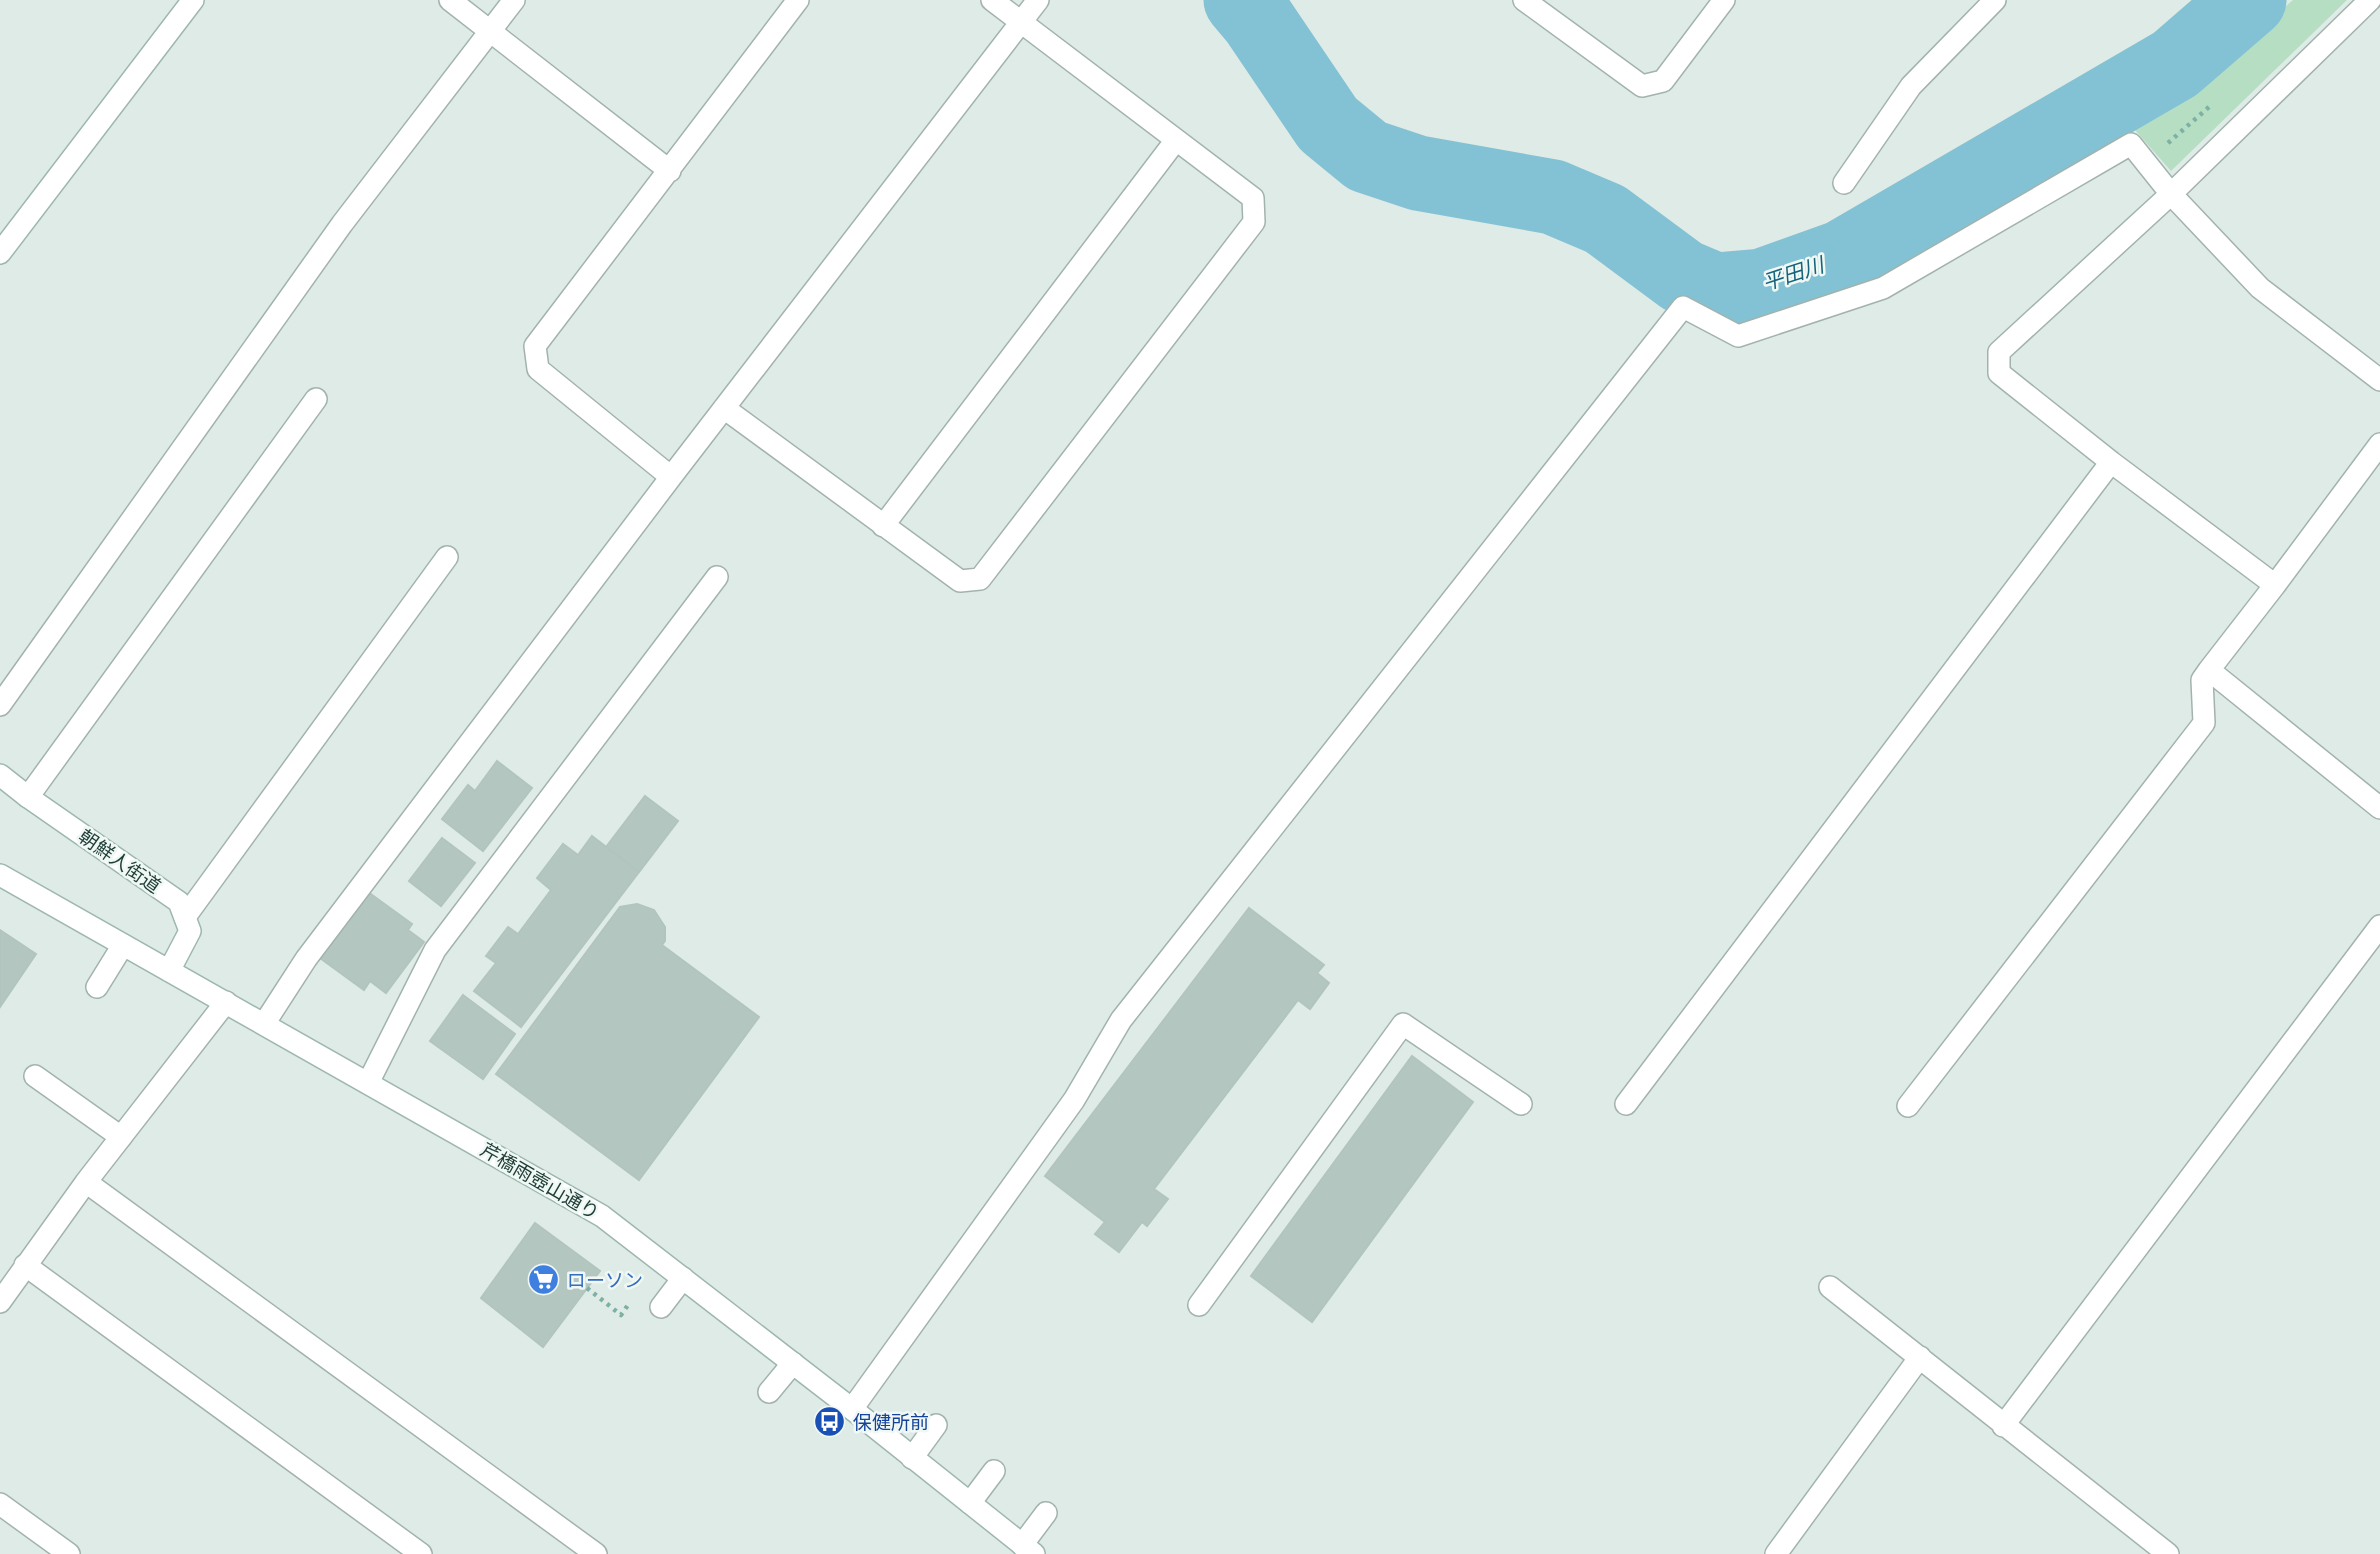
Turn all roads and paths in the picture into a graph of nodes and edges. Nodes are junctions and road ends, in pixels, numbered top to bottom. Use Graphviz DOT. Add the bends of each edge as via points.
graph roads {
  1 [pos="193,0"];
  2 [pos="450,0"];
  3 [pos="514,0"];
  4 [pos="798,0"];
  5 [pos="992,0"];
  6 [pos="1038,0"];
  7 [pos="1524,0"];
  8 [pos="1724,0"];
  9 [pos="1995,0"];
  10 [pos="2370,0"];
  11 [pos="1020,22"];
  12 [pos="490,31"];
  13 [pos="1176,140"];
  14 [pos="670,171"];
  15 [pos="1844,183"];
  16 [pos="2171,194"];
  17 [pos="0,253"];
  18 [pos="2380,380"];
  19 [pos="316,399"];
  20 [pos="724,408"];
  21 [pos="2380,444"];
  22 [pos="2111,462"];
  23 [pos="671,477"];
  24 [pos="883,526"];
  25 [pos="447,557"];
  26 [pos="718,577"];
  27 [pos="2275,585"];
  28 [pos="2209,670"];
  29 [pos="0,705"];
  30 [pos="0,775"];
  31 [pos="28,797"];
  32 [pos="2380,808"];
  33 [pos="0,875"];
  34 [pos="185,917"];
  35 [pos="2380,926"];
  36 [pos="123,945"];
  37 [pos="169,971"];
  38 [pos="97,987"];
  39 [pos="226,1002"];
  40 [pos="264,1024"];
  41 [pos="35,1076"];
  42 [pos="368,1083"];
  43 [pos="1521,1104"];
  44 [pos="1626,1104"];
  45 [pos="1908,1106"];
  46 [pos="121,1137"];
  47 [pos="86,1182"];
  48 [pos="25,1265"];
  49 [pos="682,1278"];
  50 [pos="1830,1287"];
  51 [pos="587,1289"];
  52 [pos="635,1294"];
  53 [pos="0,1302"];
  54 [pos="1199,1305"];
  55 [pos="661,1307"];
  56 [pos="1920,1357"];
  57 [pos="793,1363"];
  58 [pos="769,1392"];
  59 [pos="852,1409"];
  60 [pos="936,1425"];
  61 [pos="2003,1426"];
  62 [pos="912,1458"];
  63 [pos="994,1471"];
  64 [pos="970,1503"];
  65 [pos="0,1504"];
  66 [pos="1046,1513"];
  67 [pos="1028,1550"];
  68 [pos="69,1554"];
  69 [pos="421,1554"];
  70 [pos="596,1554"];
  71 [pos="1776,1554"];
  72 [pos="2168,1554"];
  1 -- 17 [label="street"];
  2 -- 12 [label="street"];
  3 -- 12 [label="street"];
  4 -- 14 [label="street"];
  5 -- 11 [label="street"];
  6 -- 11 [label="street"];
  7 -- 8 [label="street" via="1642,86 1663,81"];
  9 -- 15 [label="street" via="1911,86"];
  10 -- 16 [label="street"];
  11 -- 13 [label="street"];
  11 -- 20 [label="street"];
  12 -- 14 [label="street"];
  12 -- 29 [label="street" via="342,224"];
  13 -- 24 [label="street"];
  13 -- 24 [label="street" via="1253,198 1254,222 980,579 960,581"];
  14 -- 23 [label="street" via="535,346 538,369"];
  16 -- 18 [label="street" via="2260,288"];
  16 -- 22 [label="street" via="1999,352 1999,373"];
  16 -- 59 [label="street" via="2131,144 1883,288 1738,336 1684,307 1121,1020 1074,1100"];
  19 -- 31 [label="street"];
  20 -- 23 [label="street"];
  20 -- 24 [label="street"];
  21 -- 27 [label="street"];
  22 -- 27 [label="street"];
  22 -- 44 [label="street"];
  23 -- 40 [label="street" via="306,959"];
  25 -- 34 [label="street"];
  26 -- 42 [label="street" via="435,950"];
  27 -- 28 [label="street"];
  28 -- 32 [label="street"];
  28 -- 45 [label="street" via="2202,680 2204,723"];
  30 -- 31 [label="street, 朝鮮人街道"];
  31 -- 34 [label="street, 朝鮮人街道" via="179,902"];
  33 -- 36 [label="street, 芹橋雨壺山通り"];
  34 -- 37 [label="street" via="190,931"];
  35 -- 61 [label="street"];
  36 -- 37 [label="street, 芹橋雨壺山通り"];
  36 -- 38 [label="street"];
  37 -- 39 [label="street, 芹橋雨壺山通り"];
  39 -- 40 [label="street, 芹橋雨壺山通り"];
  39 -- 46 [label="street"];
  40 -- 42 [label="street, 芹橋雨壺山通り"];
  41 -- 46 [label="street"];
  42 -- 49 [label="street, 芹橋雨壺山通り" via="602,1216"];
  43 -- 54 [label="street" via="1403,1024"];
  46 -- 47 [label="street"];
  47 -- 48 [label="street"];
  47 -- 70 [label="street"];
  48 -- 53 [label="street"];
  48 -- 69 [label="street"];
  49 -- 55 [label="street"];
  49 -- 57 [label="street, 芹橋雨壺山通り"];
  50 -- 56 [label="street"];
  51 -- 52 [label="path" via="621,1315"];
  56 -- 61 [label="street"];
  56 -- 71 [label="street"];
  57 -- 58 [label="street"];
  57 -- 59 [label="street, 芹橋雨壺山通り"];
  59 -- 62 [label="street, 芹橋雨壺山通り"];
  60 -- 62 [label="street"];
  61 -- 72 [label="street"];
  62 -- 64 [label="street, 芹橋雨壺山通り"];
  63 -- 64 [label="street"];
  64 -- 67 [label="street, 芹橋雨壺山通り"];
  65 -- 68 [label="street"];
  66 -- 67 [label="street"];
}
